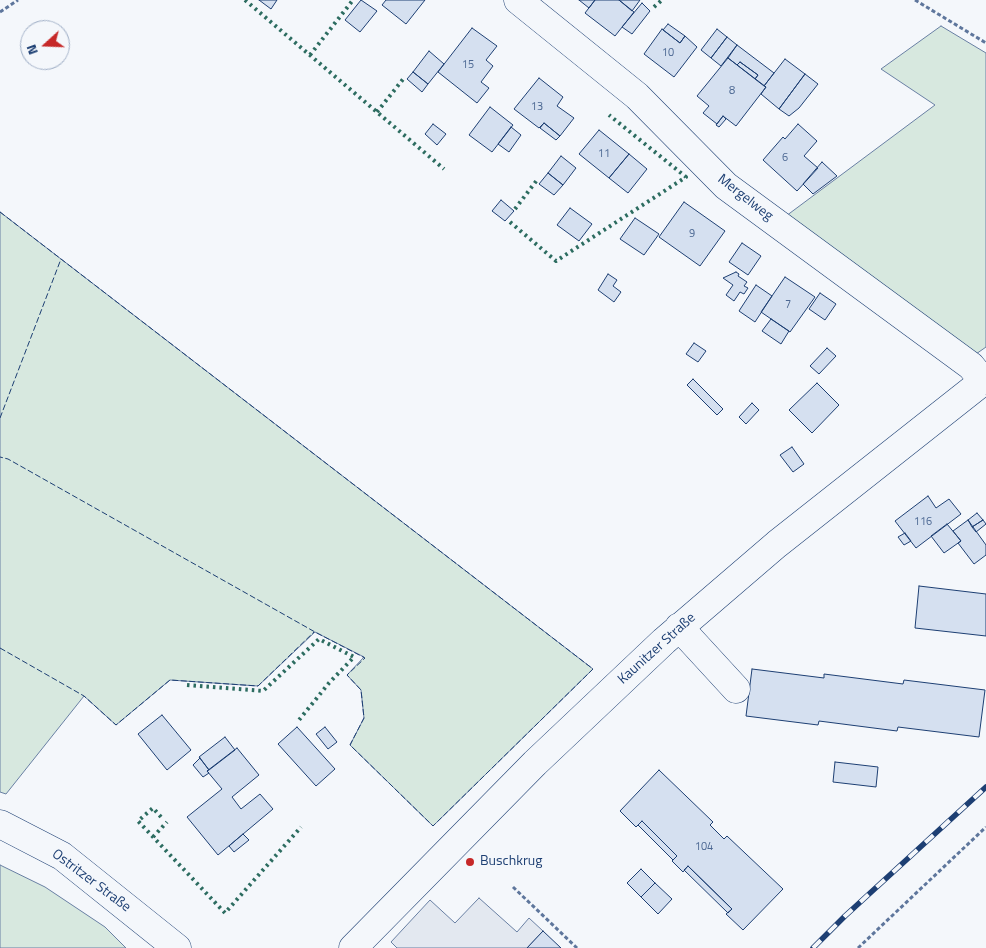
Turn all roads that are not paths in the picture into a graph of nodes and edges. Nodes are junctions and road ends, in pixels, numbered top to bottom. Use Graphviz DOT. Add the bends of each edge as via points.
graph roads {
  1 [pos="518,0"];
  2 [pos="985,380"];
  3 [pos="680,627"];
  4 [pos="736,689"];
  5 [pos="0,824"];
  6 [pos="177,948"];
  7 [pos="353,948"];
  1 -- 2 [label="street, Mergelweg" via="637,96 726,186 971,366"];
  2 -- 3 [label="street, Kaunitzer Straße" via="792,531"];
  3 -- 4 [label="street"];
  3 -- 7 [label="street, Kaunitzer Straße" via="535,763"];
  5 -- 6 [label="street, Ostritzer Straße" via="62,856"];
}
